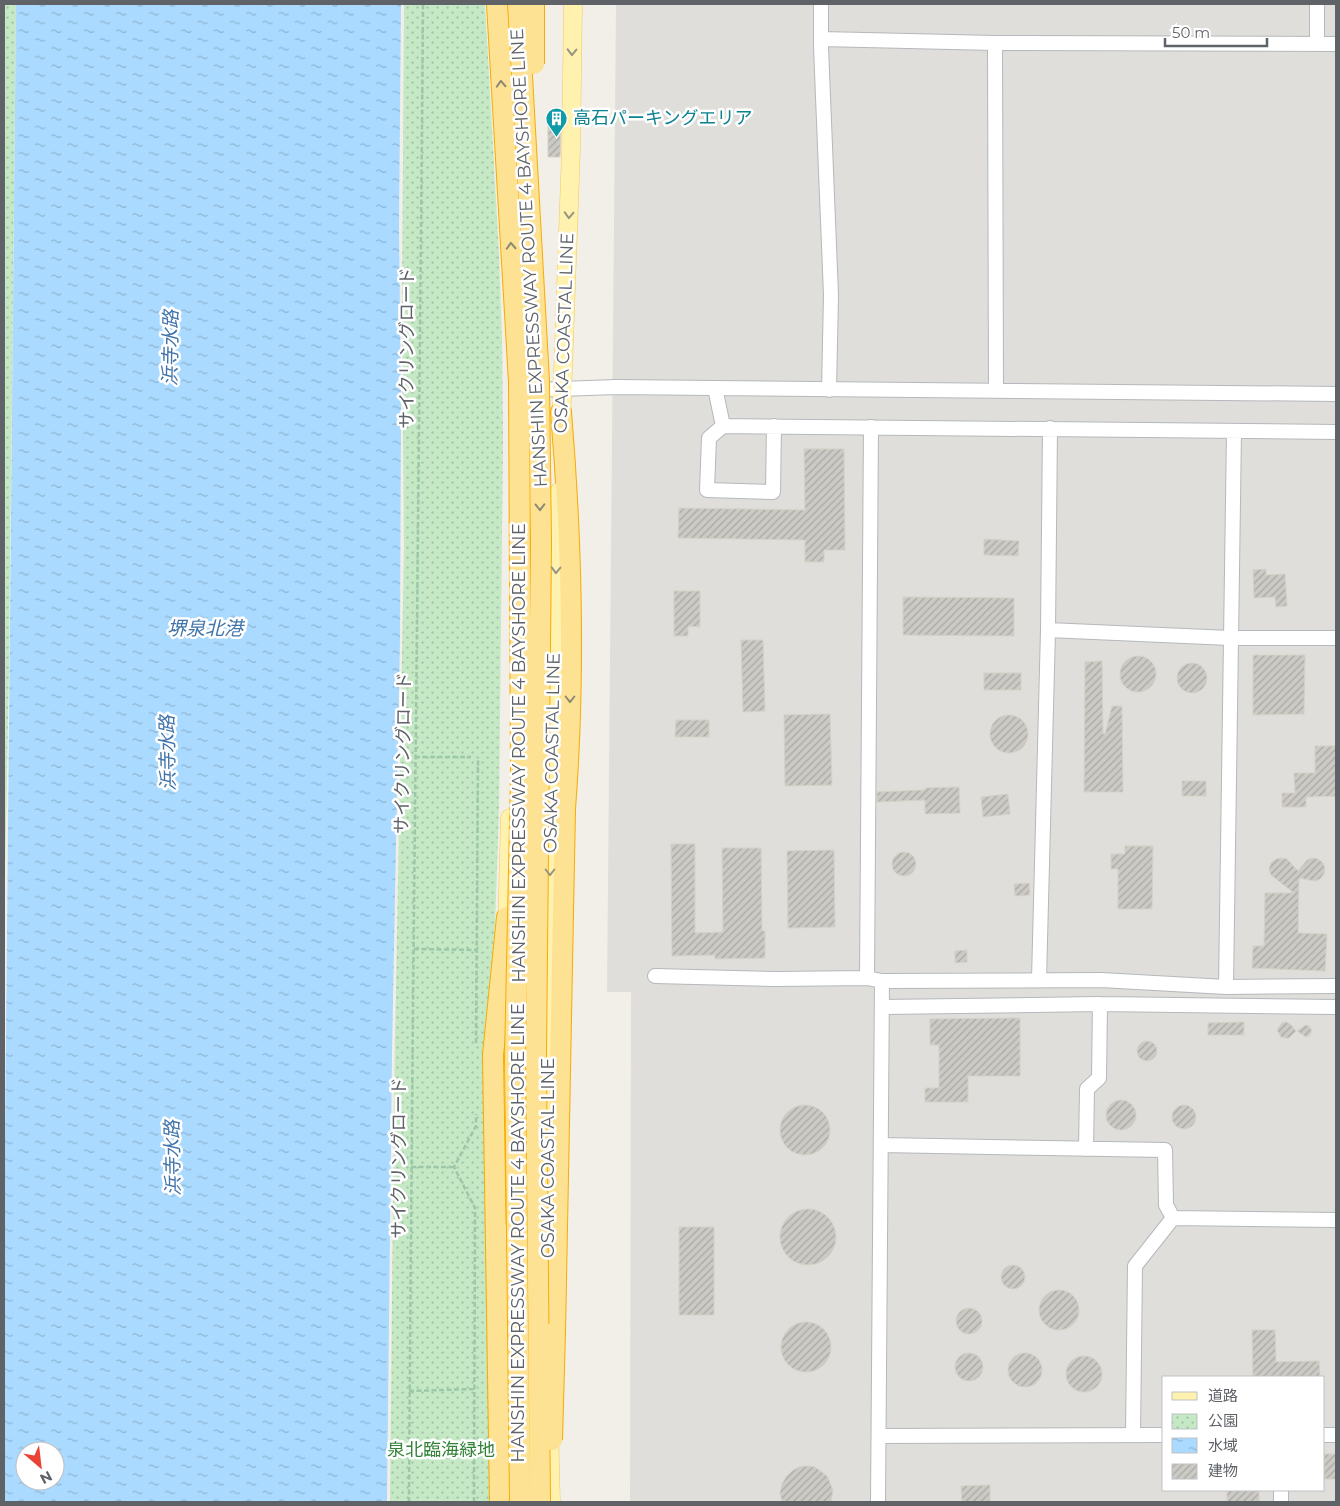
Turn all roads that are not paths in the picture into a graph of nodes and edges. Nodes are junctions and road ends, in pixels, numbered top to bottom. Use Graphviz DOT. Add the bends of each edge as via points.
graph roads {
  1 [pos="497,4"];
  2 [pos="518,4"];
  3 [pos="527,4"];
  4 [pos="534,4"];
  5 [pos="573,4"];
  6 [pos="822,4"];
  7 [pos="1317,4"];
  8 [pos="821,39"];
  9 [pos="996,43"];
  10 [pos="1317,44"];
  11 [pos="1336,44"];
  12 [pos="533,386"];
  13 [pos="715,388"];
  14 [pos="562,389"];
  15 [pos="829,390"];
  16 [pos="996,391"];
  17 [pos="1336,394"];
  18 [pos="561,412"];
  19 [pos="723,426"];
  20 [pos="774,426"];
  21 [pos="871,427"];
  22 [pos="1050,428"];
  23 [pos="1234,431"];
  24 [pos="1336,432"];
  25 [pos="1048,630"];
  26 [pos="1230,638"];
  27 [pos="1336,638"];
  28 [pos="507,918"];
  29 [pos="656,976"];
  30 [pos="867,978"];
  31 [pos="1039,980"];
  32 [pos="882,981"];
  33 [pos="1336,986"];
  34 [pos="1226,987"];
  35 [pos="1100,1004"];
  36 [pos="882,1007"];
  37 [pos="1336,1007"];
  38 [pos="881,1146"];
  39 [pos="1086,1149"];
  40 [pos="1173,1218"];
  41 [pos="1336,1220"];
  42 [pos="1133,1435"];
  43 [pos="1162,1435"];
  44 [pos="879,1436"];
  45 [pos="500,1502"];
  46 [pos="509,1502"];
  47 [pos="520,1502"];
  48 [pos="540,1502"];
  49 [pos="551,1502"];
  50 [pos="878,1502"];
  47 -- 1 [label="highway, HANSHIN EXPRESSWAY ROUTE 4 BAYSHORE LINE, one-way, bridge" via="515,1058 521,776 519,382"];
  2 -- 12 [label="highway, HANSHIN EXPRESSWAY ROUTE 4 BAYSHORE LINE, bridge"];
  3 -- 12 [label="main road, OSAKA COASTAL LINE"];
  4 -- 12 [label="highway, bridge" via="542,313"];
  5 -- 14 [label="main road, OSAKA COASTAL LINE, one-way"];
  6 -- 8 [label="street"];
  7 -- 10 [label="street"];
  8 -- 9 [label="street"];
  8 -- 15 [label="street" via="831,295"];
  9 -- 10 [label="street"];
  9 -- 16 [label="street"];
  10 -- 11 [label="street"];
  12 -- 14 [label="street"];
  12 -- 28 [label="main road, OSAKA COASTAL LINE"];
  12 -- 48 [label="highway, HANSHIN EXPRESSWAY ROUTE 4 BAYSHORE LINE, one-way, bridge" via="541,544 536,1056"];
  13 -- 14 [label="street"];
  13 -- 15 [label="street"];
  13 -- 19 [label="street"];
  14 -- 18 [label="main road, OSAKA COASTAL LINE"];
  15 -- 16 [label="street"];
  16 -- 17 [label="street"];
  18 -- 49 [label="main road, OSAKA COASTAL LINE, one-way" via="551,721 547,1307"];
  18 -- 49 [label="highway, one-way, bridge" via="568,492 571,650"];
  19 -- 20 [label="street"];
  19 -- 20 [label="street" via="709,438 707,490 773,492"];
  20 -- 21 [label="street"];
  21 -- 22 [label="street"];
  21 -- 30 [label="street"];
  22 -- 23 [label="street"];
  22 -- 25 [label="street"];
  23 -- 24 [label="street"];
  23 -- 26 [label="street"];
  25 -- 26 [label="street"];
  25 -- 31 [label="street"];
  26 -- 27 [label="street"];
  26 -- 34 [label="street"];
  28 -- 45 [label="highway" via="485,1051"];
  28 -- 46 [label="main road, OSAKA COASTAL LINE"];
  29 -- 30 [label="street"];
  30 -- 32 [label="street"];
  31 -- 32 [label="street"];
  31 -- 34 [label="street"];
  32 -- 36 [label="street"];
  33 -- 34 [label="street"];
  35 -- 36 [label="street"];
  35 -- 37 [label="street"];
  35 -- 39 [label="street" via="1099,1078 1086,1089"];
  36 -- 38 [label="street"];
  38 -- 39 [label="street"];
  38 -- 44 [label="street"];
  39 -- 40 [label="street" via="1165,1150 1166,1205"];
  40 -- 41 [label="street"];
  40 -- 42 [label="street" via="1135,1266"];
  42 -- 43 [label="street"];
  42 -- 44 [label="street"];
  44 -- 50 [label="street"];
}
